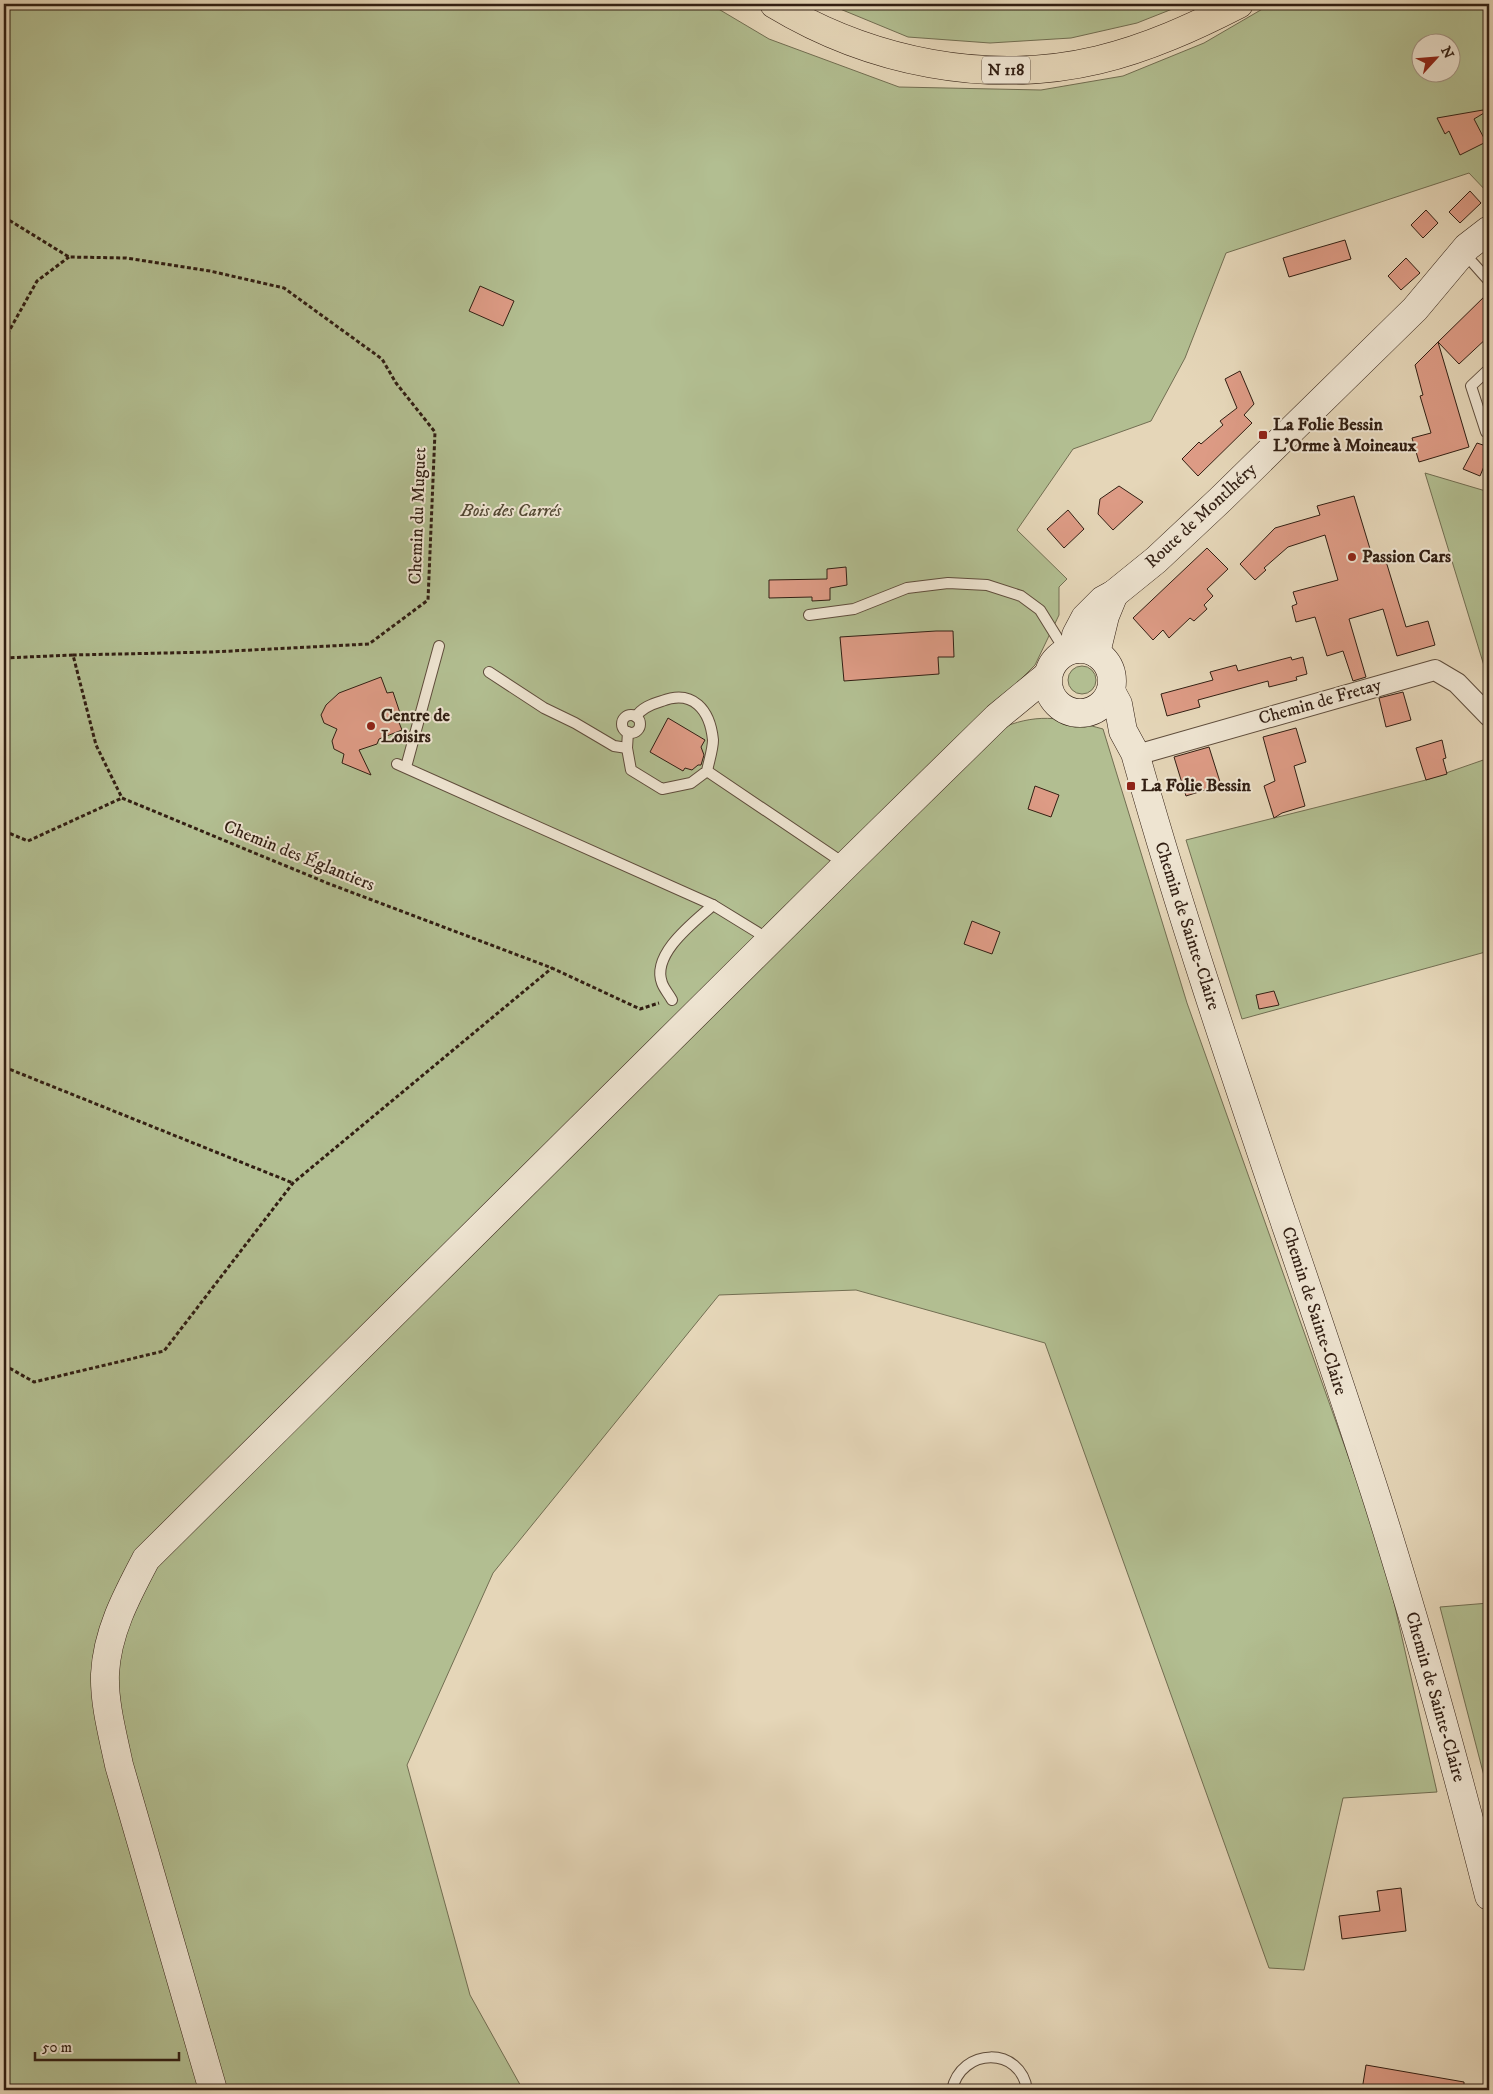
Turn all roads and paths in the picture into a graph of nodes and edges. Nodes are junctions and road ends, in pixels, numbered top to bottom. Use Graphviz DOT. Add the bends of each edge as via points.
graph roads {
  1 [pos="774,4"];
  2 [pos="1239,4"];
  3 [pos="4,218"];
  4 [pos="1489,230"];
  5 [pos="69,257"];
  6 [pos="1484,264"];
  7 [pos="1414,309"];
  8 [pos="4,340"];
  9 [pos="1489,368"];
  10 [pos="1486,432"];
  11 [pos="808,615"];
  12 [pos="439,646"];
  13 [pos="1080,651"];
  14 [pos="73,656"];
  15 [pos="4,658"];
  16 [pos="489,672"];
  17 [pos="1048,675"];
  18 [pos="1111,691"];
  19 [pos="1073,711"];
  20 [pos="1489,716"];
  21 [pos="997,717"];
  22 [pos="1129,742"];
  23 [pos="627,748"];
  24 [pos="707,771"];
  25 [pos="122,798"];
  26 [pos="4,831"];
  27 [pos="846,865"];
  28 [pos="712,905"];
  29 [pos="771,940"];
  30 [pos="552,968"];
  31 [pos="672,1000"];
  32 [pos="4,1068"];
  33 [pos="293,1183"];
  34 [pos="4,1365"];
  35 [pos="1489,1896"];
  36 [pos="213,2090"];
  37 [pos="952,2090"];
  38 [pos="1027,2090"];
  1 -- 2 [label="highway, N 118" via="847,40 888,54 949,67 1019,70 1098,60 1129,51 1190,28"];
  3 -- 5 [label="path, Chemin du Muguet"];
  4 -- 7 [label="main road, Route de Montlhéry" via="1467,247"];
  5 -- 8 [label="path" via="37,282"];
  5 -- 14 [label="path, Chemin du Muguet" via="126,258 210,271 284,288 382,359 396,383 435,432 428,600 369,644"];
  6 -- 7 [label="main road, Route de Montlhéry"];
  7 -- 13 [label="main road, Route de Montlhéry" via="1156,560 1084,618 1076,635"];
  9 -- 10 [label="lane" via="1471,386"];
  11 -- 13 [label="lane" via="854,609 907,588 948,583 987,585 1022,596"];
  12 -- 28 [label="lane" via="402,766"];
  13 -- 17 [label="main road" via="1058,657"];
  13 -- 18 [label="main road" via="1108,665"];
  14 -- 15 [label="path"];
  14 -- 25 [label="path" via="96,745"];
  16 -- 23 [label="lane" via="544,708 614,746"];
  17 -- 19 [label="main road" via="1050,694"];
  17 -- 21 [label="main road"];
  18 -- 19 [label="main road" via="1101,706"];
  18 -- 22 [label="main road, Chemin de Sainte-Claire"];
  19 -- 21 [label="main road" via="1043,706"];
  19 -- 22 [label="main road"];
  20 -- 22 [label="street, Chemin de Fretay" via="1456,683 1435,670"];
  21 -- 27 [label="main road"];
  22 -- 35 [label="main road, Chemin de Sainte-Claire" via="1187,929 1378,1502 1446,1727"];
  23 -- 24 [label="lane" via="631,770 662,789 691,783"];
  23 -- 24 [label="lane" via="628,732 623,728 623,720 627,716 636,717 651,705 671,697 696,701 706,712 713,741"];
  24 -- 27 [label="lane"];
  25 -- 26 [label="path" via="28,841"];
  25 -- 30 [label="path, Chemin des Églantiers" via="327,883"];
  27 -- 29 [label="main road"];
  28 -- 29 [label="lane"];
  28 -- 31 [label="lane" via="666,953 661,969 662,982"];
  29 -- 36 [label="main road" via="146,1559 124,1600 109,1646 105,1675 108,1712 119,1765"];
  30 -- 31 [label="path, Chemin des Églantiers" via="640,1009"];
  30 -- 33 [label="path"];
  32 -- 33 [label="path"];
  33 -- 34 [label="path" via="164,1351 34,1382"];
  37 -- 38 [label="lane" via="964,2067 988,2057 1012,2064 1021,2074"];
}
